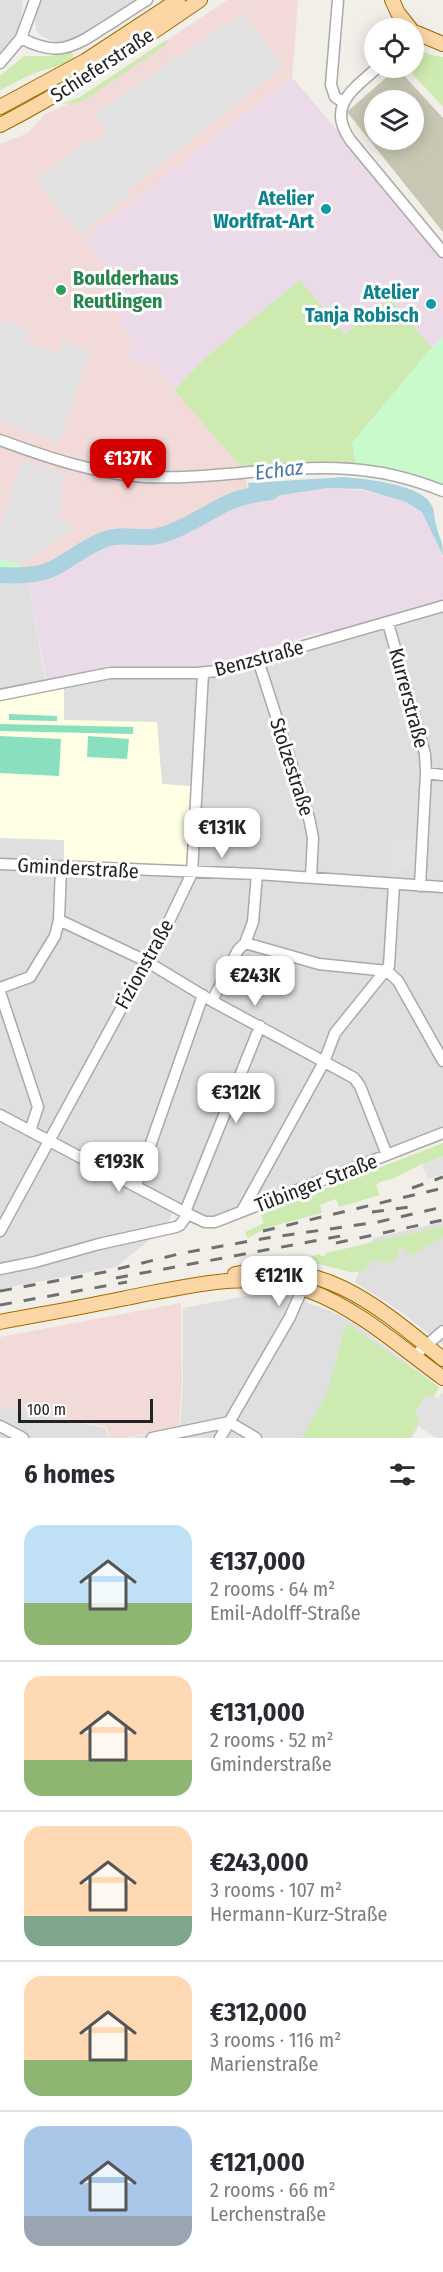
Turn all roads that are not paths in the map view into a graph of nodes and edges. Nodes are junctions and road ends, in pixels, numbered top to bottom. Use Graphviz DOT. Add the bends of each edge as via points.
graph roads {
  1 [pos="29,0"];
  2 [pos="35,0"];
  3 [pos="147,0"];
  4 [pos="178,0"];
  5 [pos="200,0"];
  6 [pos="338,0"];
  7 [pos="392,0"];
  8 [pos="30,12"];
  9 [pos="402,18"];
  10 [pos="424,36"];
  11 [pos="21,38"];
  12 [pos="443,44"];
  13 [pos="0,63"];
  14 [pos="366,78"];
  15 [pos="343,102"];
  16 [pos="0,107"];
  17 [pos="0,125"];
  18 [pos="443,252"];
  19 [pos="0,440"];
  20 [pos="443,491"];
  21 [pos="443,606"];
  22 [pos="388,623"];
  23 [pos="258,660"];
  24 [pos="203,673"];
  25 [pos="0,695"];
  26 [pos="426,774"];
  27 [pos="443,775"];
  28 [pos="0,864"];
  29 [pos="62,867"];
  30 [pos="192,873"];
  31 [pos="257,874"];
  32 [pos="312,878"];
  33 [pos="394,885"];
  34 [pos="420,886"];
  35 [pos="443,887"];
  36 [pos="59,920"];
  37 [pos="245,943"];
  38 [pos="146,961"];
  39 [pos="387,971"];
  40 [pos="0,990"];
  41 [pos="208,998"];
  42 [pos="260,1026"];
  43 [pos="443,1061"];
  44 [pos="324,1062"];
  45 [pos="0,1115"];
  46 [pos="30,1131"];
  47 [pos="443,1133"];
  48 [pos="48,1139"];
  49 [pos="387,1155"];
  50 [pos="136,1186"];
  51 [pos="242,1211"];
  52 [pos="186,1213"];
  53 [pos="0,1231"];
  54 [pos="0,1269"];
  55 [pos="309,1275"];
  56 [pos="208,1283"];
  57 [pos="303,1289"];
  58 [pos="0,1322"];
  59 [pos="443,1331"];
  60 [pos="426,1346"];
  61 [pos="414,1356"];
  62 [pos="443,1359"];
  63 [pos="443,1378"];
  64 [pos="229,1422"];
  65 [pos="0,1426"];
  66 [pos="23,1438"];
  67 [pos="152,1438"];
  68 [pos="220,1438"];
  69 [pos="256,1438"];
  1 -- 8 [label="street"];
  2 -- 8 [label="street"];
  3 -- 11 [label="street" via="67,48 41,47"];
  4 -- 16 [label="main road, Schieferstraße" via="76,67"];
  5 -- 17 [label="main road, Schieferstraße" via="104,66"];
  6 -- 15 [label="street" via="331,86 335,97"];
  7 -- 9 [label="main road"];
  8 -- 11 [label="street"];
  10 -- 12 [label="main road"];
  11 -- 13 [label="street"];
  14 -- 15 [label="street"];
  15 -- 18 [label="street" via="340,114 345,133"];
  19 -- 20 [label="street" via="126,475 171,477 350,469 396,476"];
  21 -- 22 [label="street, Benzstraße"];
  22 -- 23 [label="street, Benzstraße"];
  22 -- 26 [label="street, Kurrerstraße" via="419,728"];
  23 -- 24 [label="street, Benzstraße"];
  23 -- 32 [label="street, Stolzestraße" via="309,818"];
  24 -- 25 [label="street, Benzstraße" via="110,673"];
  24 -- 30 [label="street, Fizionstraße"];
  26 -- 27 [label="street, Kurrerstraße"];
  26 -- 34 [label="street, Kurrerstraße"];
  28 -- 29 [label="street, Gminderstraße"];
  29 -- 30 [label="street, Gminderstraße"];
  29 -- 36 [label="street"];
  30 -- 31 [label="street, Gminderstraße"];
  30 -- 38 [label="street, Fizionstraße"];
  31 -- 32 [label="street, Gminderstraße"];
  31 -- 37 [label="street" via="255,910"];
  32 -- 33 [label="street, Gminderstraße"];
  33 -- 34 [label="street, Gminderstraße"];
  33 -- 39 [label="street"];
  34 -- 35 [label="street, Gminderstraße"];
  36 -- 38 [label="street"];
  36 -- 40 [label="street" via="55,936 34,974"];
  37 -- 39 [label="street" via="311,963"];
  37 -- 41 [label="street"];
  38 -- 41 [label="street"];
  38 -- 48 [label="street, Fizionstraße"];
  39 -- 43 [label="street" via="398,981"];
  39 -- 44 [label="street" via="335,1033"];
  40 -- 46 [label="street" via="38,1107"];
  41 -- 42 [label="street"];
  41 -- 50 [label="street"];
  42 -- 44 [label="street"];
  42 -- 52 [label="street"];
  44 -- 49 [label="street" via="359,1083"];
  44 -- 51 [label="street"];
  45 -- 46 [label="street, Tübinger Straße"];
  46 -- 48 [label="street, Tübinger Straße"];
  47 -- 49 [label="street, Tübinger Straße"];
  48 -- 50 [label="street, Tübinger Straße"];
  48 -- 53 [label="street, Fizionstraße"];
  49 -- 51 [label="street, Tübinger Straße"];
  50 -- 52 [label="street, Tübinger Straße"];
  51 -- 52 [label="street, Tübinger Straße" via="211,1222"];
  52 -- 54 [label="street" via="176,1227"];
  55 -- 56 [label="main road" via="256,1270"];
  55 -- 57 [label="street"];
  55 -- 60 [label="main road" via="362,1298"];
  56 -- 57 [label="main road" via="259,1280"];
  56 -- 58 [label="main road"];
  57 -- 61 [label="main road" via="353,1313"];
  57 -- 64 [label="street"];
  59 -- 60 [label="street"];
  60 -- 61 [label="street"];
  60 -- 62 [label="main road"];
  61 -- 63 [label="main road"];
  64 -- 67 [label="street"];
  64 -- 68 [label="street"];
  64 -- 69 [label="street"];
  65 -- 66 [label="street"];
}
